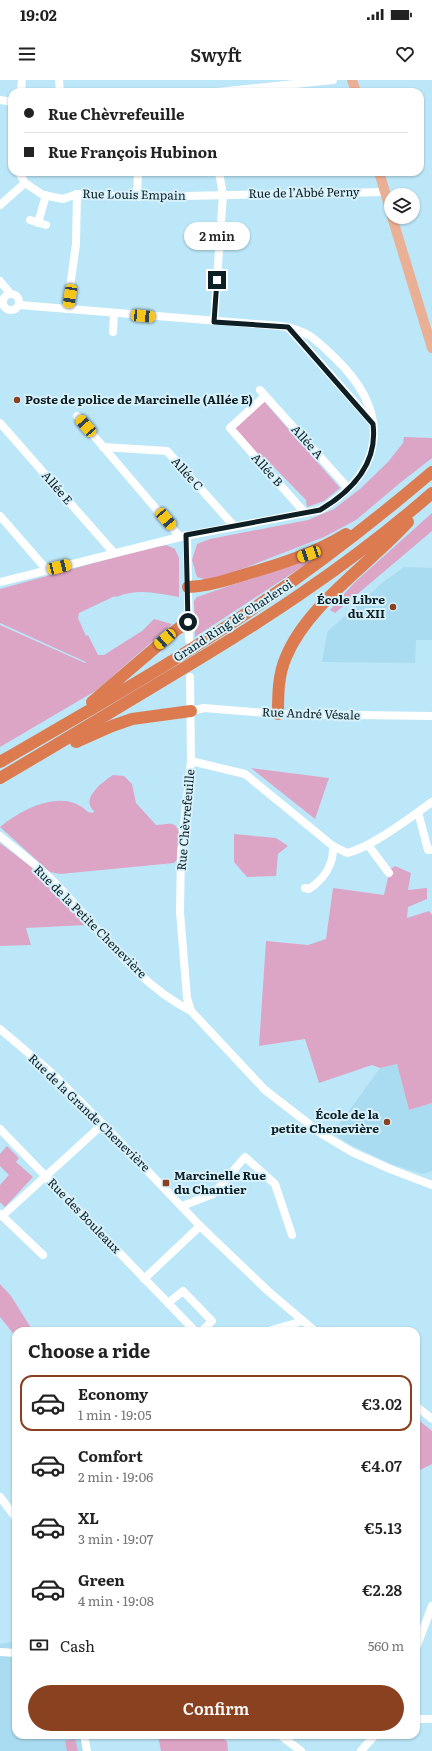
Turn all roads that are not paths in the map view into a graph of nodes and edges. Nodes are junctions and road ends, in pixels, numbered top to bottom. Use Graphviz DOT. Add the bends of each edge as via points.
graph roads {
  1 [pos="333,80"];
  2 [pos="256,88"];
  3 [pos="21,176"];
  4 [pos="138,176"];
  5 [pos="220,176"];
  6 [pos="380,176"];
  7 [pos="25,183"];
  8 [pos="384,189"];
  9 [pos="384,192"];
  10 [pos="77,194"];
  11 [pos="46,195"];
  12 [pos="223,195"];
  13 [pos="137,197"];
  14 [pos="0,205"];
  15 [pos="38,223"];
  16 [pos="394,224"];
  17 [pos="0,281"];
  18 [pos="10,294"];
  19 [pos="19,305"];
  20 [pos="2,307"];
  21 [pos="67,309"];
  22 [pos="114,313"];
  23 [pos="214,322"];
  24 [pos="288,327"];
  25 [pos="113,332"];
  26 [pos="432,348"];
  27 [pos="76,416"];
  28 [pos="0,423"];
  29 [pos="373,424"];
  30 [pos="230,428"];
  31 [pos="103,448"];
  32 [pos="126,449"];
  33 [pos="117,464"];
  34 [pos="432,472"];
  35 [pos="348,488"];
  36 [pos="432,492"];
  37 [pos="418,505"];
  38 [pos="305,513"];
  39 [pos="0,516"];
  40 [pos="371,524"];
  41 [pos="234,526"];
  42 [pos="183,536"];
  43 [pos="114,553"];
  44 [pos="47,570"];
  45 [pos="0,582"];
  46 [pos="188,588"];
  47 [pos="188,622"];
  48 [pos="189,640"];
  49 [pos="190,677"];
  50 [pos="191,711"];
  51 [pos="278,714"];
  52 [pos="432,716"];
  53 [pos="77,718"];
  54 [pos="52,748"];
  55 [pos="191,761"];
  56 [pos="0,762"];
  57 [pos="0,778"];
  58 [pos="432,802"];
  59 [pos="418,812"];
  60 [pos="0,836"];
  61 [pos="368,845"];
  62 [pos="333,846"];
  63 [pos="432,850"];
  64 [pos="388,873"];
  65 [pos="305,888"];
  66 [pos="191,1011"];
  67 [pos="0,1028"];
  68 [pos="103,1124"];
  69 [pos="0,1129"];
  70 [pos="46,1176"];
  71 [pos="432,1184"];
  72 [pos="182,1206"];
  73 [pos="1,1215"];
  74 [pos="200,1226"];
  75 [pos="292,1235"];
  76 [pos="43,1255"];
  77 [pos="144,1279"];
  78 [pos="168,1303"];
  79 [pos="303,1321"];
  80 [pos="191,1327"];
  81 [pos="206,1327"];
  82 [pos="282,1327"];
  83 [pos="310,1327"];
  84 [pos="420,1409"];
  85 [pos="432,1419"];
  86 [pos="0,1497"];
  87 [pos="12,1513"];
  88 [pos="432,1606"];
  89 [pos="420,1638"];
  90 [pos="0,1652"];
  91 [pos="12,1653"];
  92 [pos="420,1719"];
  93 [pos="432,1719"];
  94 [pos="85,1739"];
  95 [pos="285,1739"];
  96 [pos="372,1739"];
  97 [pos="87,1751"];
  98 [pos="301,1751"];
  99 [pos="361,1751"];
  1 -- 2 [label="street"];
  3 -- 7 [label="street"];
  4 -- 13 [label="street"];
  5 -- 12 [label="street"];
  6 -- 8 [label="main road"];
  7 -- 11 [label="street, Rue Louis Empain"];
  7 -- 14 [label="street"];
  9 -- 12 [label="street, Rue de l’Abbé Perny"];
  10 -- 11 [label="street, Rue Louis Empain" via="63,199"];
  10 -- 13 [label="street, Rue Louis Empain"];
  10 -- 21 [label="street" via="76,244"];
  11 -- 15 [label="street"];
  12 -- 13 [label="street, Rue Louis Empain"];
  12 -- 23 [label="street"];
  16 -- 26 [label="main road"];
  17 -- 18 [label="street"];
  18 -- 19 [label="street" via="18,296"];
  18 -- 20 [label="street" via="4,298"];
  19 -- 20 [label="street" via="13,310"];
  19 -- 21 [label="street"];
  21 -- 22 [label="street"];
  22 -- 23 [label="street"];
  22 -- 25 [label="street"];
  23 -- 24 [label="street"];
  24 -- 29 [label="street"];
  24 -- 29 [label="street" via="298,329 314,338 342,364 360,386 369,404"];
  27 -- 31 [label="street"];
  28 -- 43 [label="street, Allée E"];
  29 -- 35 [label="street" via="372,452 362,475"];
  30 -- 35 [label="street, Allée A" via="262,393"];
  30 -- 38 [label="street, Allée B"];
  31 -- 32 [label="street, Allée C"];
  31 -- 33 [label="street"];
  32 -- 33 [label="street" via="118,457"];
  32 -- 41 [label="street, Allée C" via="167,451"];
  33 -- 42 [label="street"];
  34 -- 40 [label="highway, Grand Ring de Charleroi"];
  35 -- 38 [label="street" via="331,504 320,510"];
  36 -- 37 [label="highway, Grand Ring de Charleroi"];
  37 -- 51 [label="highway" via="408,523 333,594 294,641 280,674"];
  37 -- 54 [label="highway, Grand Ring de Charleroi" via="324,577 204,657"];
  38 -- 41 [label="street"];
  39 -- 44 [label="street"];
  40 -- 46 [label="highway" via="358,526 309,554 210,585"];
  40 -- 53 [label="highway, Grand Ring de Charleroi" via="316,565 204,641"];
  41 -- 42 [label="street"];
  42 -- 43 [label="street"];
  42 -- 46 [label="street"];
  43 -- 44 [label="street"];
  44 -- 45 [label="street"];
  46 -- 47 [label="street"];
  47 -- 48 [label="street"];
  47 -- 53 [label="highway" via="91,702"];
  49 -- 50 [label="street, Rue Chèvrefeuille"];
  50 -- 51 [label="street, Rue André Vésale" via="204,708"];
  50 -- 54 [label="highway" via="132,719 70,744"];
  50 -- 55 [label="street, Rue Chèvrefeuille"];
  51 -- 52 [label="street, Rue André Vésale"];
  53 -- 56 [label="highway, Grand Ring de Charleroi"];
  54 -- 57 [label="highway, Grand Ring de Charleroi"];
  55 -- 62 [label="street" via="245,774"];
  55 -- 66 [label="street, Rue Chèvrefeuille" via="181,853 180,912 187,998"];
  58 -- 59 [label="street"];
  59 -- 61 [label="street"];
  59 -- 63 [label="street" via="428,850"];
  60 -- 66 [label="street, Rue de la Petite Chenevière" via="53,881 138,974"];
  61 -- 62 [label="street" via="347,853"];
  61 -- 64 [label="street"];
  62 -- 65 [label="street" via="334,854 330,866 309,889"];
  66 -- 71 [label="street, Rue de la Petite Chenevière" via="265,1090 322,1134 352,1152"];
  67 -- 68 [label="street, Rue de la Grande Chenevière" via="52,1073"];
  68 -- 70 [label="street"];
  68 -- 72 [label="street, Rue de la Grande Chenevière"];
  69 -- 70 [label="street, Rue des Bouleaux"];
  70 -- 73 [label="street"];
  70 -- 77 [label="street, Rue des Bouleaux"];
  72 -- 74 [label="street, Rue de la Grande Chenevière"];
  72 -- 75 [label="street" via="213,1194 245,1157 275,1184"];
  73 -- 76 [label="street"];
  74 -- 77 [label="street"];
  74 -- 79 [label="street, Rue de la Grande Chenevière"];
  77 -- 78 [label="street, Rue des Bouleaux"];
  78 -- 80 [label="street, Rue des Bouleaux"];
  78 -- 81 [label="street" via="182,1291 212,1321"];
  79 -- 82 [label="street"];
  79 -- 83 [label="street, Rue de la Grande Chenevière"];
  84 -- 85 [label="street"];
  86 -- 87 [label="street"];
  88 -- 89 [label="street"];
  90 -- 91 [label="street"];
  92 -- 93 [label="street"];
  94 -- 97 [label="street"];
  95 -- 98 [label="street"];
  96 -- 99 [label="street"];
}
